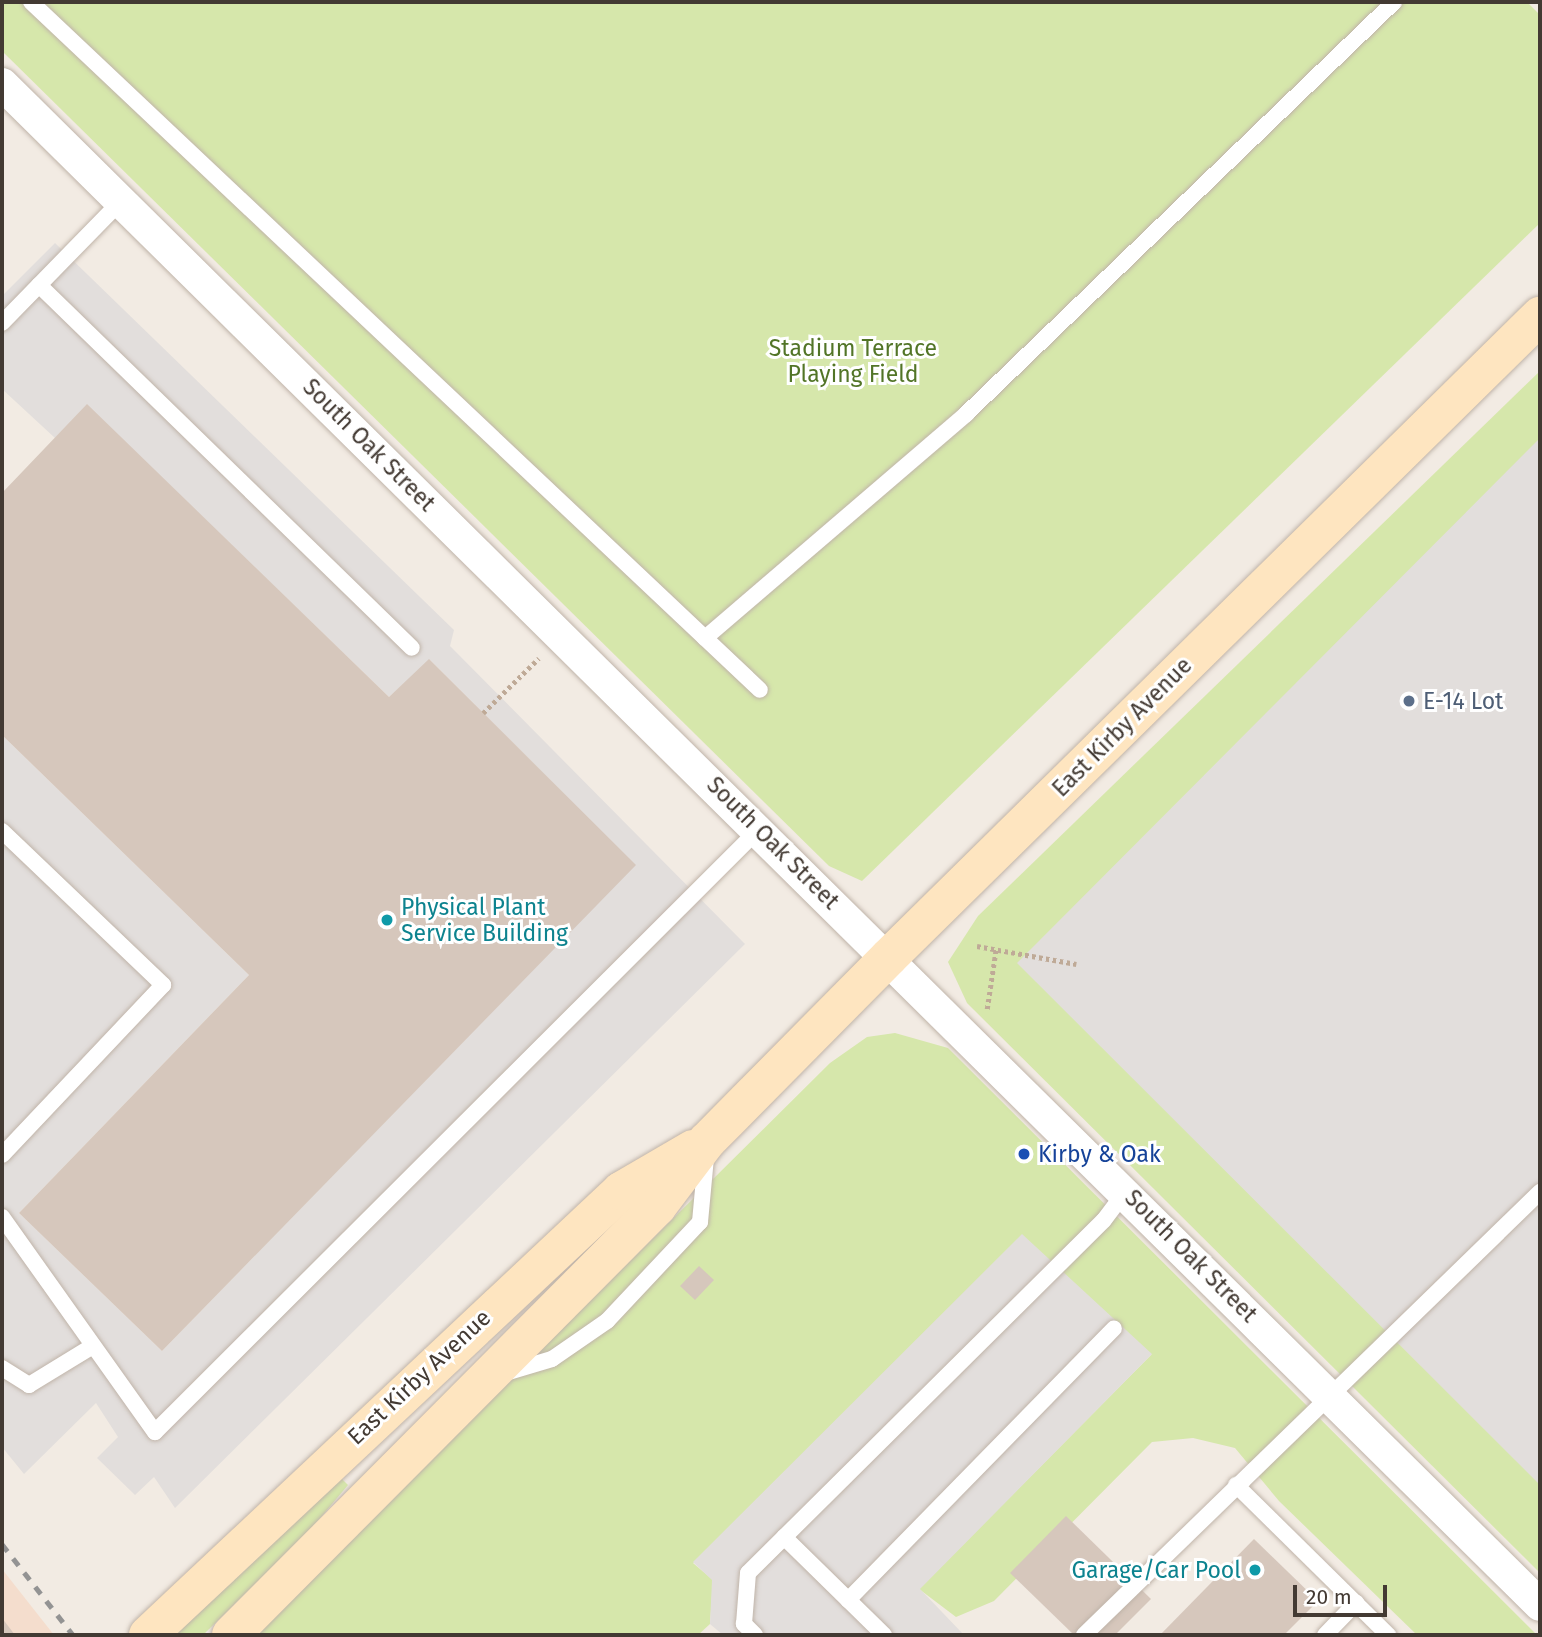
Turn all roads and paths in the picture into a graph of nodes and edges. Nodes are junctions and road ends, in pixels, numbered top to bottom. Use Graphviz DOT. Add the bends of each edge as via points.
graph roads {
  1 [pos="31,2"];
  2 [pos="1394,2"];
  3 [pos="2,83"];
  4 [pos="121,201"];
  5 [pos="39,285"];
  6 [pos="1540,316"];
  7 [pos="2,323"];
  8 [pos="562,636"];
  9 [pos="705,638"];
  10 [pos="412,648"];
  11 [pos="760,690"];
  12 [pos="483,713"];
  13 [pos="759,829"];
  14 [pos="2,831"];
  15 [pos="977,946"];
  16 [pos="996,949"];
  17 [pos="888,957"];
  18 [pos="1076,964"];
  19 [pos="988,1009"];
  20 [pos="707,1141"];
  21 [pos="3,1151"];
  22 [pos="1126,1191"];
  23 [pos="1540,1192"];
  24 [pos="2,1217"];
  25 [pos="1114,1328"];
  26 [pos="93,1346"];
  27 [pos="2,1368"];
  28 [pos="1328,1394"];
  29 [pos="1236,1485"];
  30 [pos="784,1537"];
  31 [pos="848,1600"];
  32 [pos="1356,1603"];
  33 [pos="1540,1605"];
  34 [pos="744,1632"];
  35 [pos="148,1635"];
  36 [pos="230,1635"];
  37 [pos="884,1635"];
  38 [pos="1084,1635"];
  39 [pos="1325,1635"];
  40 [pos="1388,1635"];
  1 -- 9 [label="lane"];
  2 -- 9 [label="lane" via="966,414"];
  3 -- 4 [label="street, South Oak Street"];
  4 -- 5 [label="lane"];
  4 -- 8 [label="street, South Oak Street"];
  5 -- 7 [label="lane"];
  5 -- 10 [label="lane"];
  6 -- 17 [label="main road, East Kirby Avenue"];
  8 -- 12 [label="path"];
  8 -- 13 [label="street, South Oak Street"];
  9 -- 11 [label="lane"];
  13 -- 17 [label="street, South Oak Street"];
  13 -- 26 [label="lane" via="155,1432"];
  14 -- 21 [label="lane" via="163,985"];
  15 -- 16 [label="path"];
  16 -- 18 [label="path"];
  16 -- 19 [label="path"];
  17 -- 20 [label="main road, East Kirby Avenue"];
  17 -- 22 [label="street, South Oak Street"];
  20 -- 35 [label="main road, East Kirby Avenue" via="621,1191"];
  20 -- 36 [label="main road, East Kirby Avenue" via="657,1207"];
  22 -- 28 [label="street, South Oak Street"];
  22 -- 30 [label="lane" via="1104,1220"];
  23 -- 28 [label="lane"];
  24 -- 26 [label="lane"];
  25 -- 31 [label="lane"];
  26 -- 27 [label="lane" via="29,1385"];
  28 -- 29 [label="lane"];
  28 -- 33 [label="street, South Oak Street"];
  29 -- 32 [label="lane"];
  29 -- 38 [label="lane"];
  30 -- 31 [label="lane"];
  30 -- 34 [label="lane" via="748,1573"];
  31 -- 37 [label="lane"];
  32 -- 39 [label="lane"];
  32 -- 40 [label="lane"];
}
